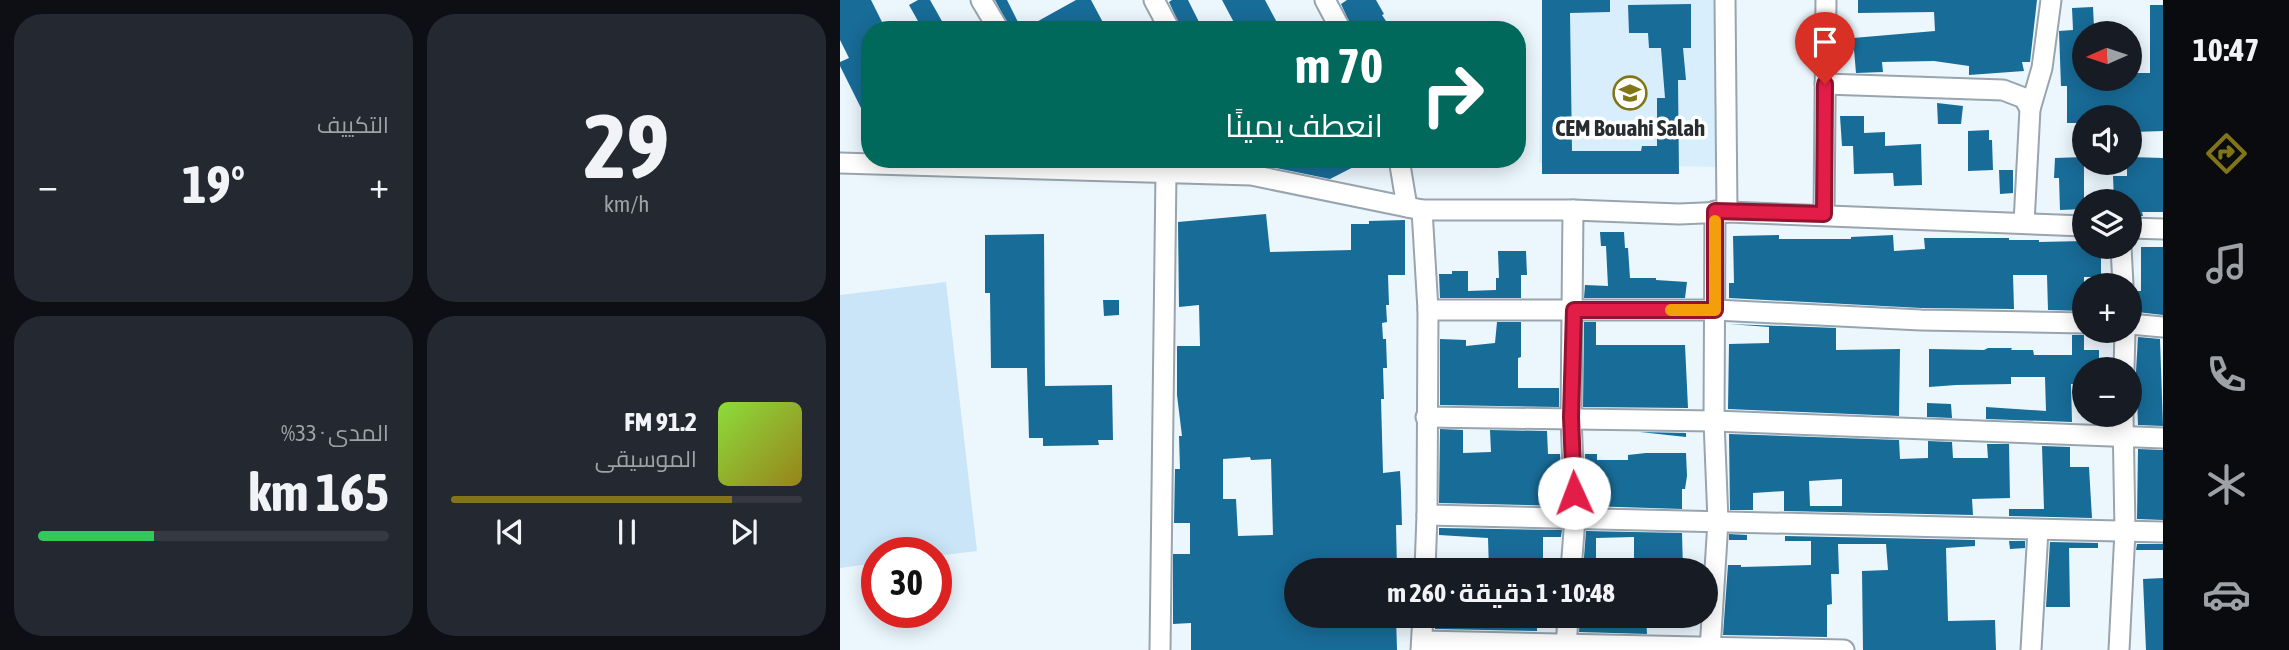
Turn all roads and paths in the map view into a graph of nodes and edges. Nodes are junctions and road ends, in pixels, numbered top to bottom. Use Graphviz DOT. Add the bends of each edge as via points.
graph roads {
  1 [pos="981,0"];
  2 [pos="1154,0"];
  3 [pos="1325,0"];
  4 [pos="1725,0"];
  5 [pos="1826,0"];
  6 [pos="2050,0"];
  7 [pos="994,21"];
  8 [pos="1165,21"];
  9 [pos="1336,21"];
  10 [pos="1825,84"];
  11 [pos="2030,109"];
  12 [pos="840,163"];
  13 [pos="861,163"];
  14 [pos="1102,168"];
  15 [pos="1230,168"];
  16 [pos="1250,168"];
  17 [pos="1402,168"];
  18 [pos="1166,172"];
  19 [pos="1414,208"];
  20 [pos="1573,210"];
  21 [pos="1721,211"];
  22 [pos="1824,214"];
  23 [pos="2024,223"];
  24 [pos="2072,225"];
  25 [pos="2142,228"];
  26 [pos="2163,229"];
  27 [pos="1428,310"];
  28 [pos="1574,310"];
  29 [pos="1715,310"];
  30 [pos="2072,323"];
  31 [pos="2142,325"];
  32 [pos="2163,327"];
  33 [pos="1426,417"];
  34 [pos="1571,417"];
  35 [pos="1714,421"];
  36 [pos="2122,427"];
  37 [pos="2122,438"];
  38 [pos="2163,438"];
  39 [pos="1427,515"];
  40 [pos="1575,518"];
  41 [pos="1718,521"];
  42 [pos="2038,530"];
  43 [pos="2125,531"];
  44 [pos="2163,532"];
  45 [pos="1425,558"];
  46 [pos="1572,558"];
  47 [pos="1567,628"];
  48 [pos="1421,645"];
  49 [pos="1566,647"];
  50 [pos="1710,649"];
  51 [pos="1160,650"];
  52 [pos="1844,650"];
  53 [pos="2031,650"];
  54 [pos="2119,650"];
  1 -- 7 [label="street"];
  2 -- 8 [label="street"];
  3 -- 9 [label="street"];
  4 -- 21 [label="street"];
  5 -- 10 [label="street"];
  6 -- 11 [label="street" via="2042,68"];
  10 -- 11 [label="street" via="2003,90 2024,98"];
  10 -- 22 [label="street"];
  11 -- 23 [label="street"];
  12 -- 13 [label="street"];
  14 -- 18 [label="street"];
  15 -- 18 [label="street"];
  16 -- 19 [label="street"];
  17 -- 19 [label="street"];
  18 -- 51 [label="street"];
  19 -- 20 [label="street"];
  19 -- 27 [label="street"];
  20 -- 21 [label="street"];
  20 -- 28 [label="street"];
  21 -- 22 [label="street"];
  21 -- 29 [label="street"];
  22 -- 23 [label="street"];
  23 -- 24 [label="street"];
  25 -- 26 [label="street"];
  27 -- 28 [label="street"];
  27 -- 33 [label="street"];
  28 -- 29 [label="street"];
  28 -- 34 [label="street"];
  29 -- 30 [label="street"];
  29 -- 35 [label="street"];
  31 -- 32 [label="street"];
  33 -- 34 [label="street"];
  33 -- 39 [label="street"];
  34 -- 35 [label="street"];
  34 -- 40 [label="street"];
  35 -- 37 [label="street"];
  35 -- 41 [label="street"];
  36 -- 37 [label="street"];
  37 -- 38 [label="street"];
  37 -- 43 [label="street"];
  39 -- 40 [label="street"];
  39 -- 45 [label="street"];
  40 -- 41 [label="street"];
  40 -- 46 [label="street"];
  41 -- 42 [label="street"];
  41 -- 50 [label="street"];
  42 -- 43 [label="street"];
  42 -- 53 [label="street"];
  43 -- 44 [label="street"];
  43 -- 54 [label="street"];
  47 -- 49 [label="street"];
  48 -- 49 [label="street"];
  49 -- 50 [label="street"];
  50 -- 52 [label="street"];
}
